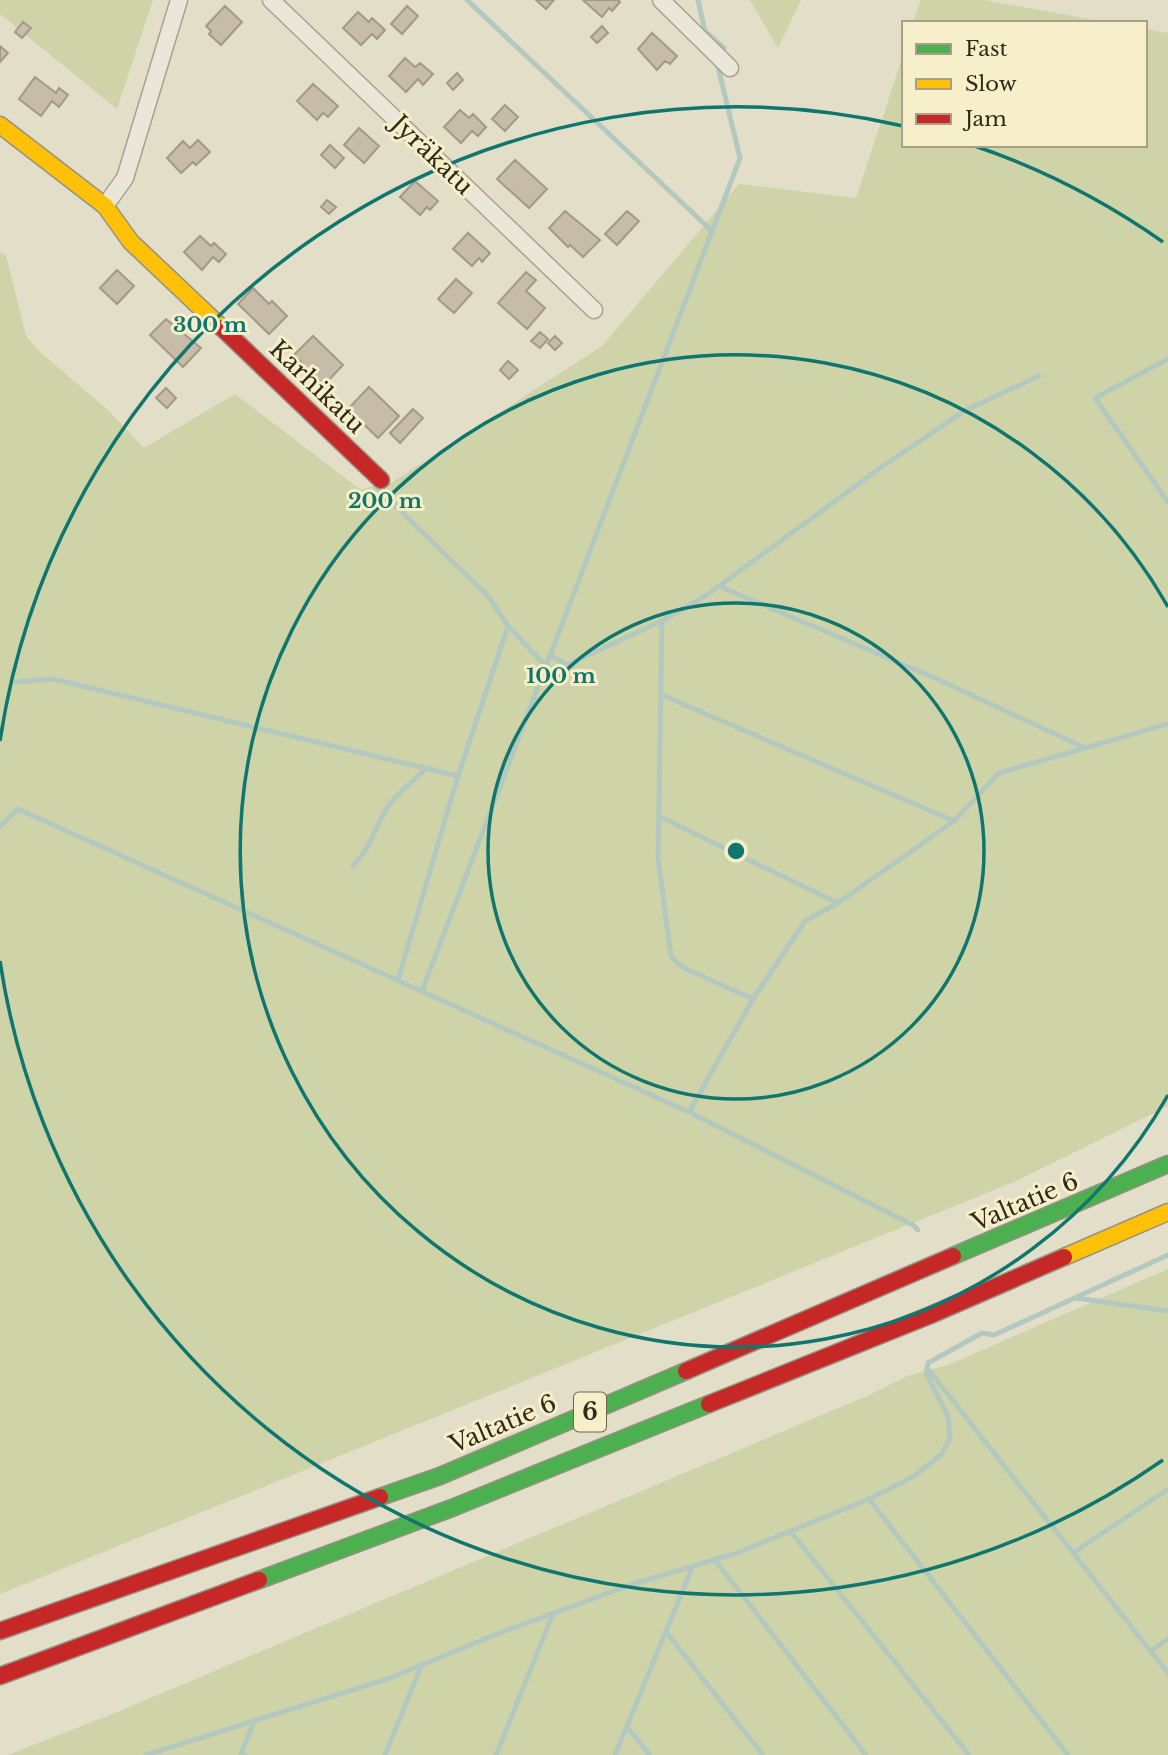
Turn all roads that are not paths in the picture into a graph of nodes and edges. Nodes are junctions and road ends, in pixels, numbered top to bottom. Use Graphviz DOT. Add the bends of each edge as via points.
graph roads {
  1 [pos="179,0"];
  2 [pos="271,0"];
  3 [pos="661,0"];
  4 [pos="730,68"];
  5 [pos="0,125"];
  6 [pos="105,206"];
  7 [pos="594,310"];
  8 [pos="381,480"];
  9 [pos="1168,1164"];
  10 [pos="1168,1212"];
  11 [pos="0,1631"];
  12 [pos="0,1676"];
  1 -- 6 [label="street" via="125,178"];
  2 -- 7 [label="street, Jyräkatu"];
  3 -- 4 [label="street"];
  5 -- 6 [label="main road, Karhikatu"];
  6 -- 8 [label="main road, Karhikatu" via="131,242"];
  9 -- 11 [label="main road, Valtatie 6 / 6" via="440,1476"];
  10 -- 12 [label="main road, 6" via="920,1319 465,1503"];
}
